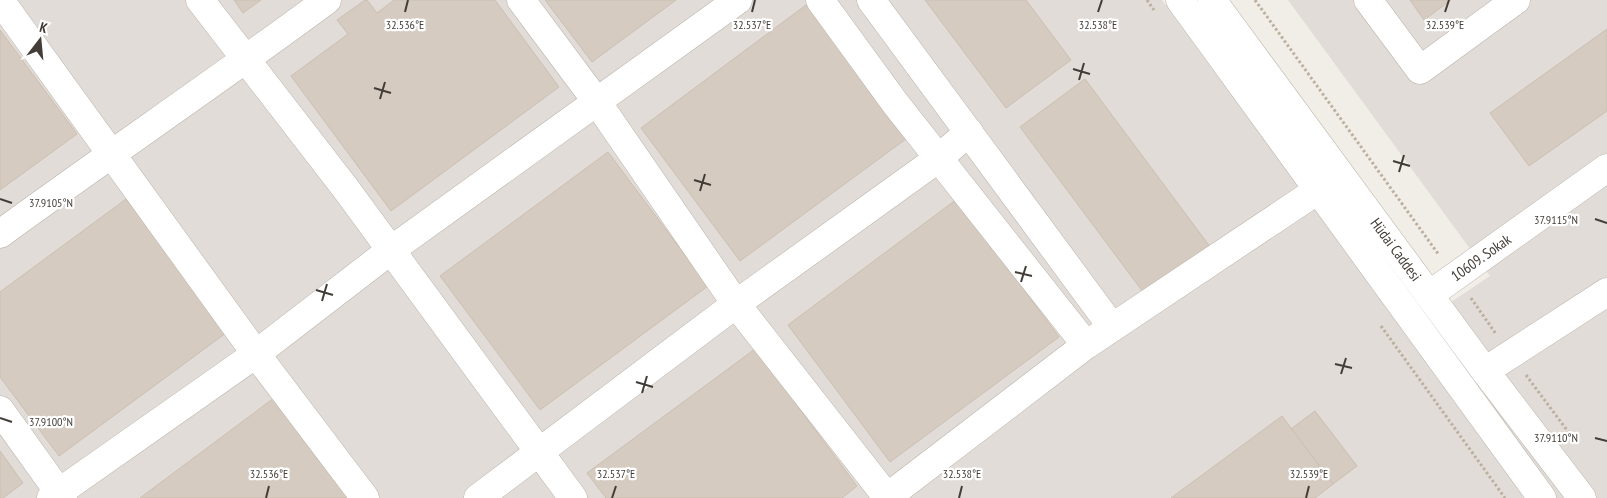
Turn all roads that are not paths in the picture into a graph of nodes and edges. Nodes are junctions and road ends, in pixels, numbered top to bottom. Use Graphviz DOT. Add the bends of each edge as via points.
graph roads {
  1 [pos="0,0"];
  2 [pos="200,0"];
  3 [pos="327,0"];
  4 [pos="521,0"];
  5 [pos="738,0"];
  6 [pos="820,0"];
  7 [pos="871,0"];
  8 [pos="1180,0"];
  9 [pos="1212,0"];
  10 [pos="1368,0"];
  11 [pos="1516,0"];
  12 [pos="246,60"];
  13 [pos="597,102"];
  14 [pos="969,132"];
  15 [pos="111,153"];
  16 [pos="939,158"];
  17 [pos="1607,168"];
  18 [pos="1318,190"];
  19 [pos="0,234"];
  20 [pos="390,250"];
  21 [pos="1607,292"];
  22 [pos="1429,295"];
  23 [pos="736,304"];
  24 [pos="1112,327"];
  25 [pos="1086,344"];
  26 [pos="256,354"];
  27 [pos="1485,371"];
  28 [pos="0,410"];
  29 [pos="539,453"];
  30 [pos="58,496"];
  31 [pos="886,497"];
  32 [pos="364,498"];
  33 [pos="478,498"];
  34 [pos="573,498"];
  35 [pos="1542,498"];
  36 [pos="1582,498"];
  1 -- 15 [label="street"];
  2 -- 12 [label="street"];
  3 -- 12 [label="street"];
  4 -- 13 [label="street"];
  5 -- 13 [label="street"];
  6 -- 16 [label="street" via="895,104"];
  7 -- 14 [label="street"];
  8 -- 18 [label="street, Hüdai Caddesi"];
  9 -- 22 [label="street, Hüdai Caddesi"];
  10 -- 11 [label="street" via="1420,70"];
  12 -- 15 [label="street"];
  12 -- 20 [label="street"];
  13 -- 20 [label="street"];
  13 -- 23 [label="street"];
  14 -- 16 [label="street"];
  14 -- 24 [label="street"];
  15 -- 19 [label="street"];
  15 -- 26 [label="street"];
  16 -- 23 [label="street"];
  16 -- 25 [label="street"];
  17 -- 22 [label="street, 10609. Sokak"];
  18 -- 24 [label="street"];
  18 -- 35 [label="street, Hüdai Caddesi"];
  20 -- 26 [label="street"];
  20 -- 29 [label="street"];
  21 -- 27 [label="street"];
  22 -- 27 [label="street, Hüdai Caddesi"];
  23 -- 29 [label="street"];
  23 -- 31 [label="street"];
  24 -- 25 [label="street"];
  25 -- 31 [label="street"];
  26 -- 30 [label="street"];
  26 -- 32 [label="street"];
  27 -- 36 [label="street, Hüdai Caddesi"];
  28 -- 30 [label="street"];
  29 -- 33 [label="street"];
  29 -- 34 [label="street"];
}
